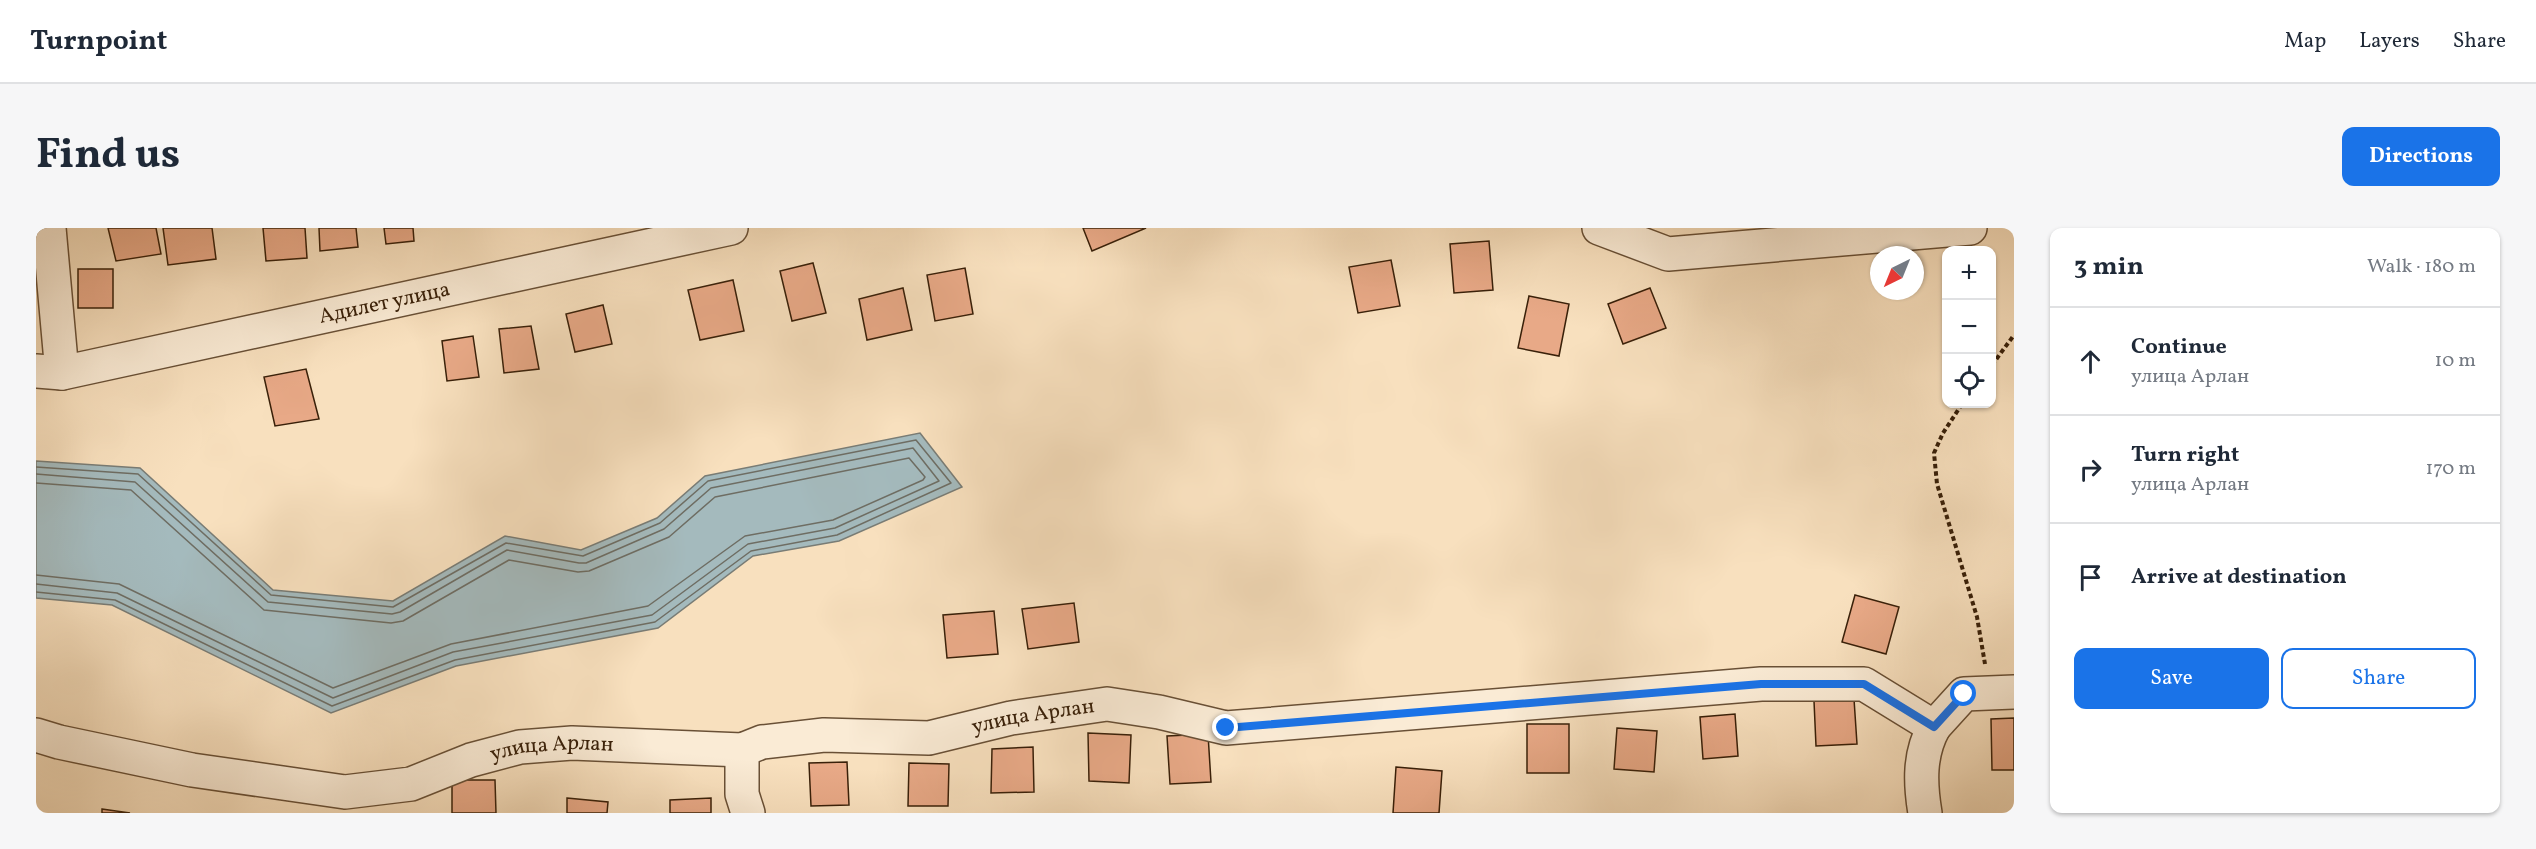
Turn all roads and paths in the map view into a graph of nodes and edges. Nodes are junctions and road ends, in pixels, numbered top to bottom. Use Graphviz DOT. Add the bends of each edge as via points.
graph roads {
  1 [pos="48,228"];
  2 [pos="731,228"];
  3 [pos="1599,228"];
  4 [pos="1970,228"];
  5 [pos="2014,335"];
  6 [pos="1996,360"];
  7 [pos="49,372"];
  8 [pos="1959,408"];
  9 [pos="2002,692"];
  10 [pos="1934,727"];
  11 [pos="36,735"];
  12 [pos="742,750"];
  13 [pos="748,813"];
  14 [pos="1925,813"];
  1 -- 7 [label="street"];
  2 -- 7 [label="street, Адилет улица"];
  3 -- 4 [label="street" via="1668,255"];
  5 -- 6 [label="path"];
  8 -- 9 [label="path" via="1934,453 1936,484"];
  9 -- 10 [label="street" via="1964,694"];
  10 -- 12 [label="street, улица Арлан" via="1864,684 1761,684 1226,728 1107,704 1011,718 929,738 824,735 762,742"];
  10 -- 14 [label="street" via="1925,743 1920,787"];
  11 -- 12 [label="street, улица Арлан" via="192,770 345,792 411,784 471,760 520,747 572,744"];
  12 -- 13 [label="street" via="742,794"];
}
